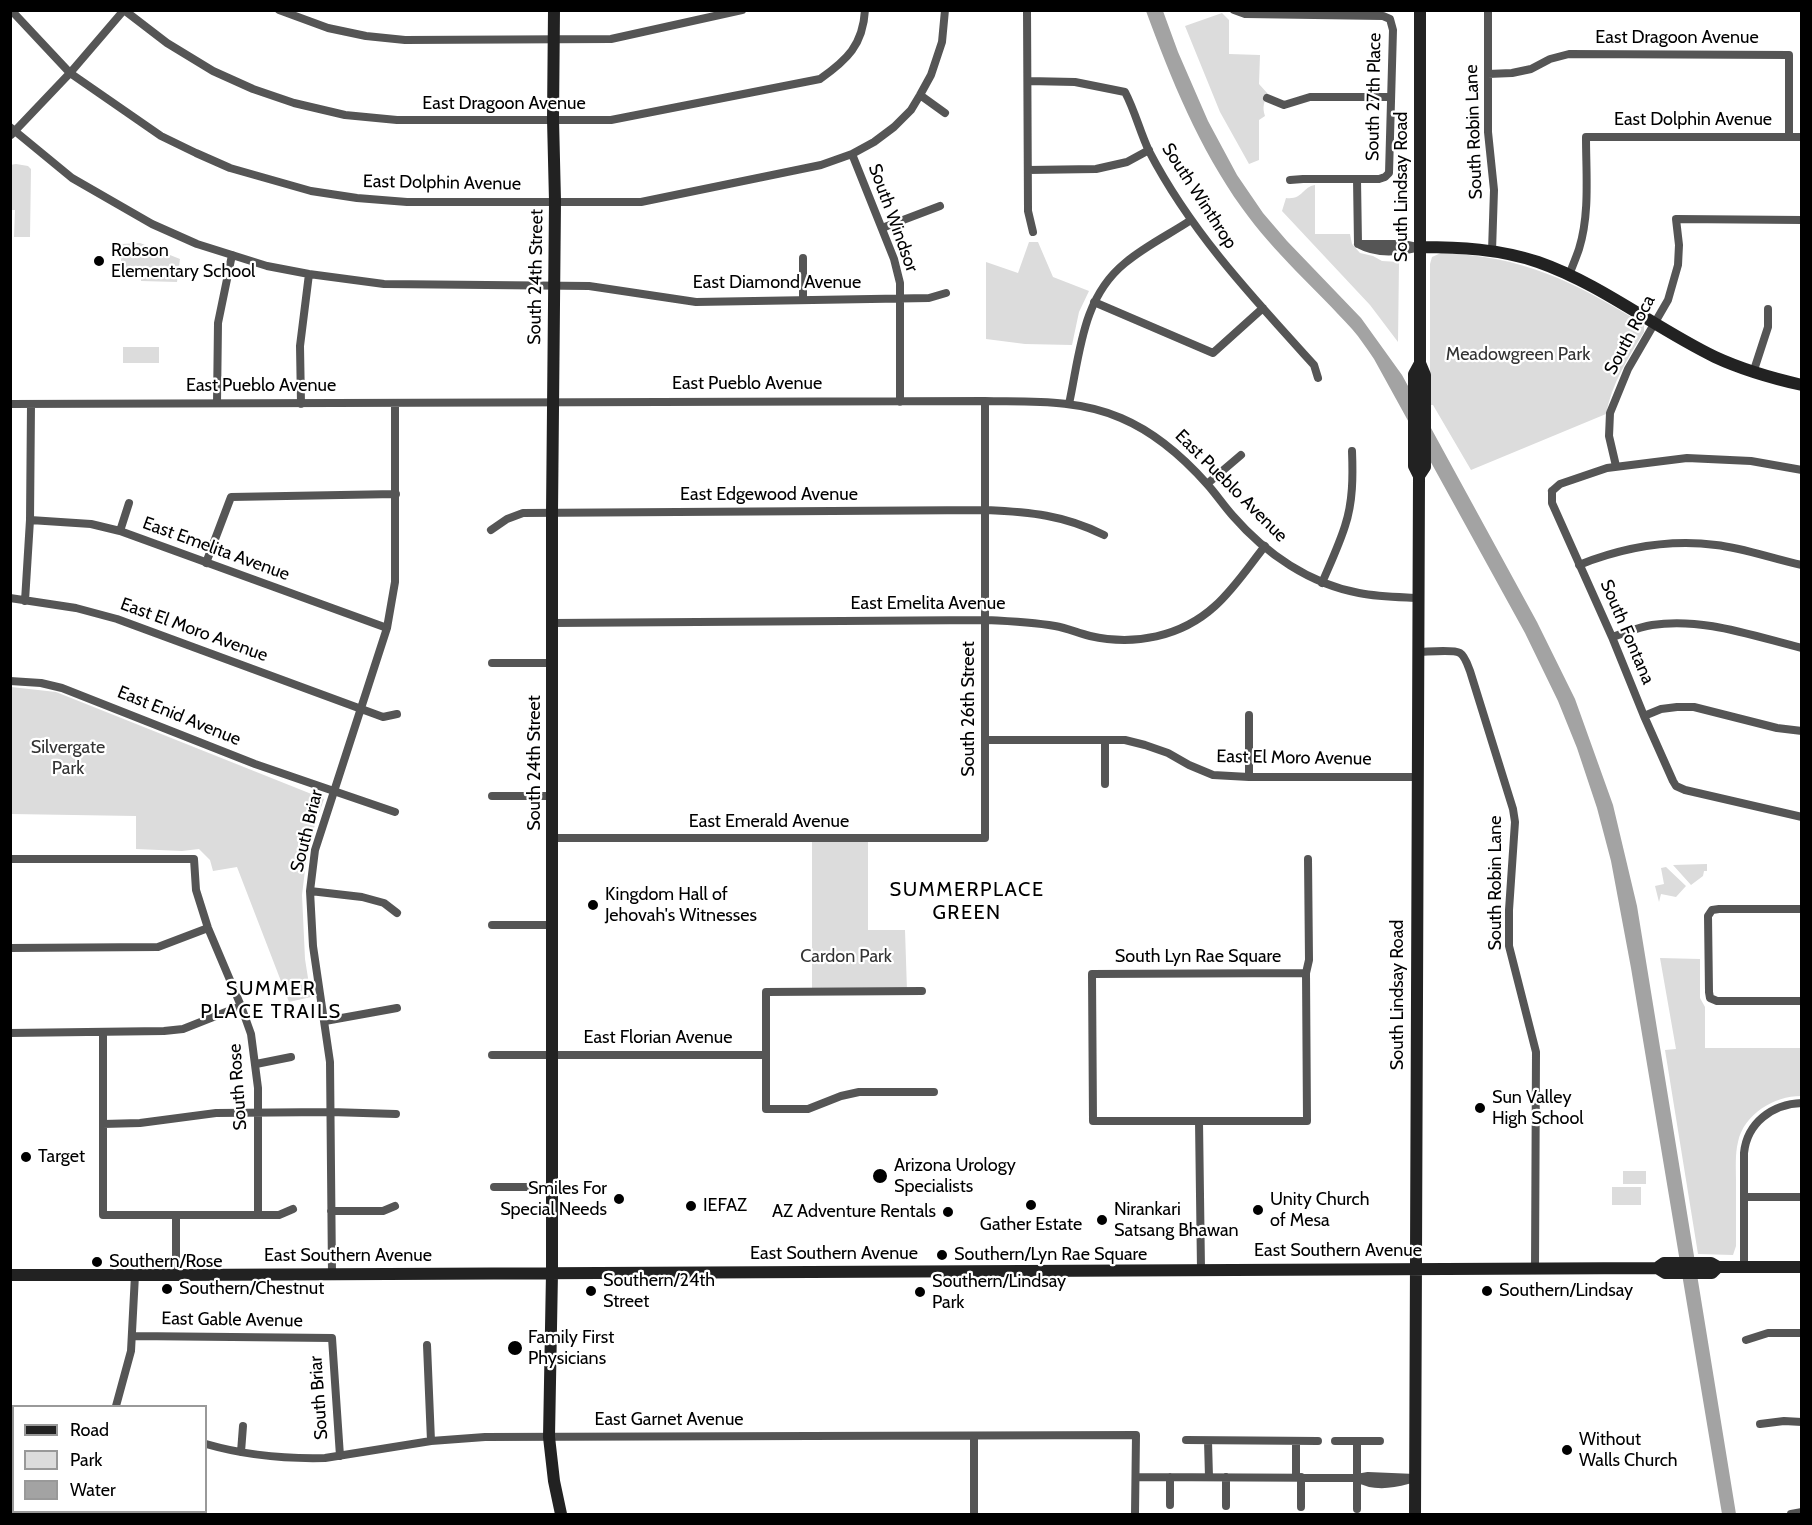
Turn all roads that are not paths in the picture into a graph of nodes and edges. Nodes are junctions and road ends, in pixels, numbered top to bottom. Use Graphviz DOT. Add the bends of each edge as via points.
graph roads {
  1 [pos="11,10"];
  2 [pos="124,10"];
  3 [pos="279,10"];
  4 [pos="554,10"];
  5 [pos="742,10"];
  6 [pos="865,10"];
  7 [pos="945,10"];
  8 [pos="1028,10"];
  9 [pos="1420,10"];
  10 [pos="1488,10"];
  11 [pos="1234,11"];
  12 [pos="1361,13"];
  13 [pos="554,39"];
  14 [pos="70,73"];
  15 [pos="1488,74"];
  16 [pos="1028,81"];
  17 [pos="920,95"];
  18 [pos="1391,97"];
  19 [pos="1267,98"];
  20 [pos="945,113"];
  21 [pos="553,119"];
  22 [pos="12,131"];
  23 [pos="1789,136"];
  24 [pos="1802,137"];
  25 [pos="1149,150"];
  26 [pos="852,154"];
  27 [pos="1028,170"];
  28 [pos="1357,179"];
  29 [pos="1290,180"];
  30 [pos="555,201"];
  31 [pos="940,206"];
  32 [pos="1191,220"];
  33 [pos="1802,220"];
  34 [pos="882,228"];
  35 [pos="1033,232"];
  36 [pos="1420,247"];
  37 [pos="1492,251"];
  38 [pos="232,255"];
  39 [pos="802,258"];
  40 [pos="309,274"];
  41 [pos="1569,275"];
  42 [pos="554,284"];
  43 [pos="946,293"];
  44 [pos="900,299"];
  45 [pos="802,300"];
  46 [pos="1094,302"];
  47 [pos="1263,308"];
  48 [pos="1767,309"];
  49 [pos="1655,323"];
  50 [pos="1420,363"];
  51 [pos="1753,373"];
  52 [pos="1318,378"];
  53 [pos="1802,385"];
  54 [pos="985,401"];
  55 [pos="552,402"];
  56 [pos="900,402"];
  57 [pos="217,403"];
  58 [pos="395,403"];
  59 [pos="10,404"];
  60 [pos="31,404"];
  61 [pos="301,404"];
  62 [pos="1070,404"];
  63 [pos="1352,451"];
  64 [pos="1241,455"];
  65 [pos="1616,466"];
  66 [pos="1802,470"];
  67 [pos="1419,476"];
  68 [pos="1207,484"];
  69 [pos="396,494"];
  70 [pos="129,503"];
  71 [pos="986,510"];
  72 [pos="552,512"];
  73 [pos="30,519"];
  74 [pos="491,530"];
  75 [pos="120,531"];
  76 [pos="1104,535"];
  77 [pos="1265,546"];
  78 [pos="206,563"];
  79 [pos="1579,565"];
  80 [pos="1802,566"];
  81 [pos="1322,582"];
  82 [pos="10,598"];
  83 [pos="1419,598"];
  84 [pos="25,601"];
  85 [pos="986,620"];
  86 [pos="553,623"];
  87 [pos="387,628"];
  88 [pos="1612,637"];
  89 [pos="1802,648"];
  90 [pos="1418,652"];
  91 [pos="492,663"];
  92 [pos="553,663"];
  93 [pos="10,681"];
  94 [pos="361,709"];
  95 [pos="397,714"];
  96 [pos="1249,715"];
  97 [pos="1644,716"];
  98 [pos="1802,731"];
  99 [pos="1105,740"];
  100 [pos="986,741"];
  101 [pos="1249,777"];
  102 [pos="1418,777"];
  103 [pos="1106,784"];
  104 [pos="334,792"];
  105 [pos="492,796"];
  106 [pos="553,796"];
  107 [pos="395,812"];
  108 [pos="1802,817"];
  109 [pos="553,838"];
  110 [pos="985,838"];
  111 [pos="10,859"];
  112 [pos="1308,859"];
  113 [pos="310,891"];
  114 [pos="1802,909"];
  115 [pos="397,913"];
  116 [pos="492,925"];
  117 [pos="552,925"];
  118 [pos="208,928"];
  119 [pos="10,948"];
  120 [pos="1306,973"];
  121 [pos="922,991"];
  122 [pos="1802,1001"];
  123 [pos="241,1006"];
  124 [pos="397,1008"];
  125 [pos="325,1021"];
  126 [pos="10,1033"];
  127 [pos="103,1033"];
  128 [pos="766,1054"];
  129 [pos="492,1055"];
  130 [pos="551,1055"];
  131 [pos="291,1057"];
  132 [pos="256,1064"];
  133 [pos="934,1092"];
  134 [pos="1802,1103"];
  135 [pos="258,1112"];
  136 [pos="330,1112"];
  137 [pos="396,1114"];
  138 [pos="1199,1121"];
  139 [pos="103,1124"];
  140 [pos="494,1187"];
  141 [pos="552,1187"];
  142 [pos="1744,1197"];
  143 [pos="1802,1197"];
  144 [pos="395,1206"];
  145 [pos="293,1209"];
  146 [pos="331,1211"];
  147 [pos="176,1215"];
  148 [pos="258,1215"];
  149 [pos="1744,1267"];
  150 [pos="1802,1267"];
  151 [pos="1201,1269"];
  152 [pos="1416,1269"];
  153 [pos="1535,1269"];
  154 [pos="552,1273"];
  155 [pos="332,1274"];
  156 [pos="10,1275"];
  157 [pos="135,1275"];
  158 [pos="176,1275"];
  159 [pos="1802,1333"];
  160 [pos="132,1336"];
  161 [pos="332,1338"];
  162 [pos="1746,1341"];
  163 [pos="427,1345"];
  164 [pos="117,1405"];
  165 [pos="1802,1422"];
  166 [pos="1760,1424"];
  167 [pos="243,1426"];
  168 [pos="974,1436"];
  169 [pos="549,1437"];
  170 [pos="1186,1440"];
  171 [pos="431,1441"];
  172 [pos="1208,1441"];
  173 [pos="1296,1441"];
  174 [pos="1318,1441"];
  175 [pos="1335,1441"];
  176 [pos="1357,1441"];
  177 [pos="1380,1441"];
  178 [pos="207,1444"];
  179 [pos="241,1452"];
  180 [pos="340,1456"];
  181 [pos="1136,1477"];
  182 [pos="1170,1477"];
  183 [pos="1209,1477"];
  184 [pos="1226,1477"];
  185 [pos="1299,1478"];
  186 [pos="1357,1478"];
  187 [pos="1415,1478"];
  188 [pos="1170,1505"];
  189 [pos="1226,1506"];
  190 [pos="1301,1507"];
  191 [pos="1357,1509"];
  192 [pos="1802,1512"];
  193 [pos="561,1515"];
  194 [pos="974,1515"];
  195 [pos="1135,1515"];
  196 [pos="1415,1515"];
  197 [pos="1791,1515"];
  1 -- 14 [label="street, East Dolphin Avenue"];
  2 -- 14 [label="street"];
  2 -- 21 [label="street, East Dragoon Avenue" via="213,71 294,103 345,115 397,120"];
  3 -- 13 [label="street" via="328,28 366,36 405,40"];
  4 -- 13 [label="main road, South 24th Street"];
  5 -- 13 [label="street" via="611,39"];
  6 -- 21 [label="street, East Dragoon Avenue" via="861,35 852,50 840,65 820,79 611,120"];
  7 -- 17 [label="street, South Windsor" via="942,42"];
  8 -- 16 [label="street"];
  9 -- 36 [label="main road, South Lindsay Road"];
  10 -- 15 [label="street, South Robin Lane"];
  11 -- 12 [label="street"];
  12 -- 18 [label="street, South 27th Place" via="1390,19"];
  13 -- 21 [label="main road, South 24th Street"];
  14 -- 22 [label="street"];
  14 -- 30 [label="street, East Dolphin Avenue" via="161,136 230,168 290,186 408,202"];
  15 -- 23 [label="street, East Dragoon Avenue" via="1531,69 1569,54 1789,55"];
  15 -- 37 [label="street, South Robin Lane" via="1494,190"];
  16 -- 25 [label="street, South Winthrop" via="1075,82 1125,92"];
  16 -- 27 [label="street"];
  17 -- 20 [label="street"];
  17 -- 26 [label="street, South Windsor" via="894,128"];
  18 -- 19 [label="street" via="1310,97 1284,105"];
  18 -- 28 [label="street, South 27th Place" via="1390,168 1379,179"];
  21 -- 30 [label="main road, South 24th Street"];
  22 -- 38 [label="street, East Diamond Avenue" via="72,178 111,201 152,224"];
  23 -- 24 [label="street, East Dolphin Avenue"];
  23 -- 41 [label="street, East Dolphin Avenue" via="1586,137 1586,205 1579,248"];
  25 -- 27 [label="street" via="1127,162 1096,169"];
  25 -- 32 [label="street, South Winthrop"];
  26 -- 30 [label="street, East Dolphin Avenue" via="821,165 641,202"];
  26 -- 34 [label="street, South Windsor"];
  27 -- 35 [label="street" via="1028,212"];
  28 -- 29 [label="street"];
  28 -- 36 [label="street, South 27th Place" via="1358,244 1373,251 1403,252"];
  30 -- 42 [label="main road, South 24th Street"];
  31 -- 34 [label="street"];
  32 -- 46 [label="street" via="1126,262"];
  32 -- 47 [label="street, South Winthrop"];
  33 -- 49 [label="street, South Roca" via="1676,219 1678,265 1668,300"];
  34 -- 44 [label="street, South Windsor" via="894,259"];
  36 -- 37 [label="main road"];
  36 -- 50 [label="main road, South Lindsay Road"];
  37 -- 41 [label="main road"];
  38 -- 40 [label="street, East Diamond Avenue"];
  38 -- 57 [label="street" via="218,323"];
  39 -- 45 [label="street"];
  40 -- 42 [label="street, East Diamond Avenue" via="384,284"];
  40 -- 61 [label="street" via="300,346"];
  41 -- 49 [label="main road"];
  42 -- 45 [label="street, East Diamond Avenue" via="696,302"];
  42 -- 55 [label="main road, South 24th Street"];
  43 -- 44 [label="street, East Diamond Avenue"];
  44 -- 45 [label="street, East Diamond Avenue"];
  44 -- 56 [label="street, South Windsor"];
  46 -- 47 [label="street" via="1213,353"];
  46 -- 62 [label="street" via="1082,336"];
  47 -- 52 [label="street, South Winthrop" via="1314,365"];
  48 -- 51 [label="street" via="1768,327"];
  49 -- 51 [label="main road" via="1714,357"];
  49 -- 65 [label="street, South Roca" via="1628,369 1610,413 1609,436"];
  50 -- 67 [label="main road, South Lindsay Road" via="1414,374 1413,438 1414,466"];
  50 -- 67 [label="main road, South Lindsay Road" via="1425,375 1425,467"];
  51 -- 53 [label="main road"];
  54 -- 56 [label="street, East Pueblo Avenue"];
  54 -- 62 [label="street, East Pueblo Avenue"];
  54 -- 71 [label="street, South 26th Street"];
  55 -- 56 [label="street, East Pueblo Avenue"];
  55 -- 58 [label="street, East Pueblo Avenue"];
  55 -- 72 [label="main road, South 24th Street"];
  57 -- 60 [label="street, East Pueblo Avenue"];
  57 -- 61 [label="street, East Pueblo Avenue"];
  58 -- 61 [label="street, East Pueblo Avenue"];
  58 -- 69 [label="street, South Briar"];
  59 -- 60 [label="street, East Pueblo Avenue"];
  60 -- 73 [label="street"];
  62 -- 68 [label="street, East Pueblo Avenue" via="1097,410 1140,428 1176,454"];
  63 -- 81 [label="street" via="1353,480 1346,525"];
  64 -- 68 [label="street"];
  65 -- 66 [label="street" via="1687,458 1751,461"];
  65 -- 79 [label="street, South Fontana" via="1548,490"];
  67 -- 83 [label="main road, South Lindsay Road"];
  68 -- 77 [label="street, East Pueblo Avenue" via="1233,517"];
  69 -- 78 [label="street" via="231,497"];
  69 -- 87 [label="street, South Briar" via="395,582"];
  70 -- 75 [label="street"];
  71 -- 72 [label="street, East Edgewood Avenue"];
  71 -- 76 [label="street, East Edgewood Avenue" via="1031,512 1082,524"];
  71 -- 85 [label="street, South 26th Street"];
  72 -- 74 [label="street, East Edgewood Avenue" via="523,513"];
  72 -- 86 [label="main road, South 24th Street"];
  73 -- 75 [label="street, East Emelita Avenue" via="91,524"];
  73 -- 84 [label="street"];
  75 -- 78 [label="street, East Emelita Avenue"];
  77 -- 81 [label="street, East Pueblo Avenue" via="1294,568"];
  77 -- 85 [label="street, East Emelita Avenue" via="1214,607 1177,630 1151,638 1120,641 1037,623"];
  78 -- 87 [label="street, East Emelita Avenue"];
  79 -- 80 [label="street" via="1659,543 1684,542 1718,545"];
  79 -- 88 [label="street, South Fontana"];
  81 -- 83 [label="street, East Pueblo Avenue" via="1368,595"];
  82 -- 84 [label="street, East El Moro Avenue"];
  83 -- 90 [label="main road, South Lindsay Road"];
  84 -- 94 [label="street, East El Moro Avenue" via="117,619"];
  85 -- 86 [label="street, East Emelita Avenue"];
  85 -- 100 [label="street, South 26th Street"];
  86 -- 92 [label="main road, South 24th Street"];
  87 -- 94 [label="street, South Briar"];
  88 -- 89 [label="street" via="1651,625 1693,623"];
  88 -- 97 [label="street, South Fontana"];
  90 -- 102 [label="main road, South Lindsay Road"];
  90 -- 153 [label="street, South Robin Lane" via="1453,652 1463,656 1513,809 1509,946 1536,1052"];
  91 -- 92 [label="street"];
  92 -- 106 [label="main road, South 24th Street"];
  93 -- 104 [label="street, East Enid Avenue" via="62,688"];
  94 -- 95 [label="street, East El Moro Avenue" via="383,717"];
  94 -- 104 [label="street, South Briar"];
  96 -- 101 [label="street"];
  97 -- 98 [label="street" via="1677,706"];
  97 -- 108 [label="street, South Fontana" via="1676,786"];
  99 -- 100 [label="street, East El Moro Avenue"];
  99 -- 101 [label="street, East El Moro Avenue" via="1145,745 1213,775"];
  99 -- 103 [label="street"];
  100 -- 110 [label="street, South 26th Street"];
  101 -- 102 [label="street, East El Moro Avenue"];
  102 -- 152 [label="main road, South Lindsay Road"];
  104 -- 107 [label="street, East Enid Avenue"];
  104 -- 113 [label="street, South Briar" via="315,850"];
  105 -- 106 [label="street"];
  106 -- 109 [label="main road, South 24th Street"];
  109 -- 110 [label="street, East Emerald Avenue"];
  109 -- 117 [label="main road, South 24th Street"];
  111 -- 118 [label="street, South Rose" via="194,859 196,890"];
  112 -- 120 [label="street, South Lyn Rae Square"];
  113 -- 115 [label="street" via="362,897 384,903"];
  113 -- 125 [label="street, South Briar" via="313,946"];
  114 -- 122 [label="street" via="1709,912 1708,992 1717,1001"];
  116 -- 117 [label="street"];
  117 -- 130 [label="main road, South 24th Street"];
  118 -- 119 [label="street" via="158,947"];
  118 -- 123 [label="street, South Rose"];
  120 -- 138 [label="street, South Lyn Rae Square" via="1307,1121"];
  120 -- 138 [label="street, South Lyn Rae Square" via="1092,974 1093,1121"];
  121 -- 128 [label="street" via="766,992"];
  123 -- 127 [label="street" via="183,1029"];
  123 -- 132 [label="street, South Rose"];
  124 -- 125 [label="street"];
  125 -- 136 [label="street, South Briar"];
  126 -- 127 [label="street"];
  127 -- 139 [label="street"];
  128 -- 130 [label="street, East Florian Avenue"];
  128 -- 133 [label="street" via="766,1109 808,1109 859,1092"];
  129 -- 130 [label="street, East Florian Avenue"];
  130 -- 141 [label="main road, South 24th Street"];
  131 -- 132 [label="street"];
  132 -- 135 [label="street, South Rose"];
  134 -- 142 [label="street" via="1771,1111 1751,1131 1744,1153"];
  135 -- 136 [label="street"];
  135 -- 139 [label="street"];
  135 -- 148 [label="street, South Rose"];
  136 -- 137 [label="street"];
  136 -- 146 [label="street, South Briar"];
  138 -- 151 [label="street"];
  139 -- 147 [label="street" via="104,1215"];
  140 -- 141 [label="street"];
  141 -- 154 [label="main road, South 24th Street"];
  142 -- 143 [label="street"];
  142 -- 149 [label="street"];
  144 -- 146 [label="street" via="383,1211"];
  145 -- 148 [label="street" via="279,1215"];
  146 -- 155 [label="street, South Briar"];
  147 -- 148 [label="street"];
  147 -- 158 [label="street"];
  149 -- 150 [label="main road, East Southern Avenue"];
  149 -- 153 [label="main road, East Southern Avenue" via="1718,1267 1711,1263 1678,1268 1664,1263 1657,1268"];
  151 -- 152 [label="main road, East Southern Avenue"];
  151 -- 154 [label="main road, East Southern Avenue"];
  152 -- 153 [label="main road, East Southern Avenue"];
  152 -- 187 [label="main road, South Lindsay Road"];
  154 -- 155 [label="main road, East Southern Avenue"];
  154 -- 169 [label="main road, South 24th Street"];
  155 -- 158 [label="main road, East Southern Avenue"];
  156 -- 157 [label="main road, East Southern Avenue"];
  157 -- 158 [label="main road, East Southern Avenue"];
  157 -- 160 [label="street"];
  159 -- 162 [label="street" via="1768,1333"];
  160 -- 161 [label="street, East Gable Avenue"];
  160 -- 164 [label="street"];
  161 -- 180 [label="street, South Briar"];
  163 -- 171 [label="street"];
  165 -- 166 [label="street"];
  167 -- 179 [label="street"];
  168 -- 169 [label="street, East Garnet Avenue"];
  168 -- 181 [label="street, East Garnet Avenue" via="1136,1435"];
  168 -- 194 [label="street"];
  169 -- 171 [label="street, East Garnet Avenue"];
  169 -- 193 [label="main road, South 24th Street"];
  170 -- 172 [label="street"];
  171 -- 180 [label="street, East Garnet Avenue"];
  172 -- 173 [label="street"];
  172 -- 183 [label="street"];
  173 -- 174 [label="street"];
  173 -- 185 [label="street"];
  175 -- 176 [label="street"];
  176 -- 177 [label="street"];
  176 -- 186 [label="street"];
  178 -- 179 [label="street, East Garnet Avenue"];
  179 -- 180 [label="street, East Garnet Avenue" via="294,1458"];
  181 -- 182 [label="street"];
  181 -- 195 [label="street"];
  182 -- 183 [label="street"];
  182 -- 188 [label="street"];
  183 -- 184 [label="street"];
  184 -- 185 [label="street"];
  184 -- 189 [label="street"];
  185 -- 186 [label="street"];
  185 -- 190 [label="street"];
  186 -- 187 [label="street"];
  186 -- 191 [label="street"];
  187 -- 196 [label="main road, South Lindsay Road"];
  192 -- 197 [label="street"];
}
